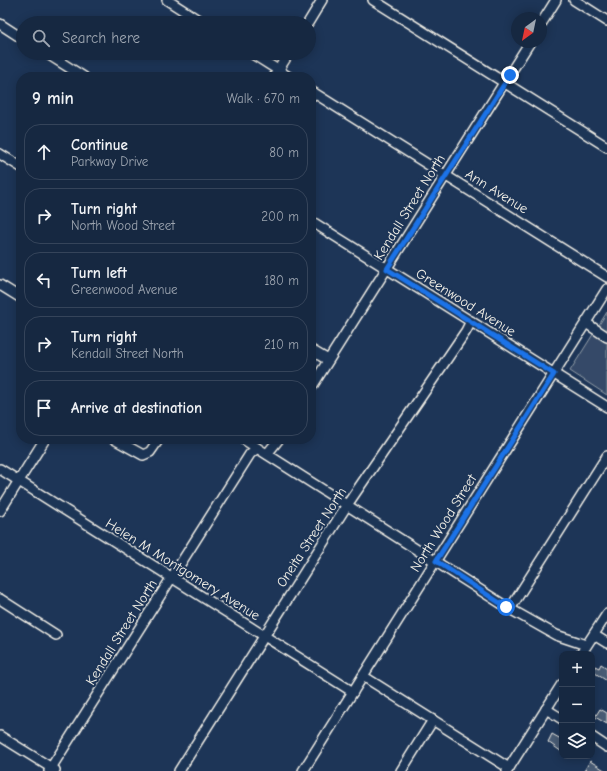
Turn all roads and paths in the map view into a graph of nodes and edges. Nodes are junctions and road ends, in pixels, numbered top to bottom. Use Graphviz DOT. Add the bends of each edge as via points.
graph roads {
  1 [pos="167,0"];
  2 [pos="322,0"];
  3 [pos="373,0"];
  4 [pos="556,0"];
  5 [pos="574,0"];
  6 [pos="547,14"];
  7 [pos="192,16"];
  8 [pos="312,16"];
  9 [pos="607,21"];
  10 [pos="0,24"];
  11 [pos="16,34"];
  12 [pos="526,48"];
  13 [pos="57,60"];
  14 [pos="259,60"];
  15 [pos="285,60"];
  16 [pos="76,72"];
  17 [pos="274,72"];
  18 [pos="277,72"];
  19 [pos="504,83"];
  20 [pos="316,94"];
  21 [pos="607,147"];
  22 [pos="0,154"];
  23 [pos="16,164"];
  24 [pos="445,176"];
  25 [pos="316,224"];
  26 [pos="387,269"];
  27 [pos="607,277"];
  28 [pos="0,285"];
  29 [pos="607,289"];
  30 [pos="16,295"];
  31 [pos="470,321"];
  32 [pos="586,323"];
  33 [pos="607,337"];
  34 [pos="316,353"];
  35 [pos="328,360"];
  36 [pos="554,374"];
  37 [pos="316,380"];
  38 [pos="607,407"];
  39 [pos="42,444"];
  40 [pos="123,444"];
  41 [pos="156,444"];
  42 [pos="251,444"];
  43 [pos="275,444"];
  44 [pos="257,448"];
  45 [pos="267,454"];
  46 [pos="607,456"];
  47 [pos="0,470"];
  48 [pos="19,482"];
  49 [pos="347,505"];
  50 [pos="0,511"];
  51 [pos="436,561"];
  52 [pos="171,578"];
  53 [pos="0,599"];
  54 [pos="510,609"];
  55 [pos="607,614"];
  56 [pos="56,635"];
  57 [pos="594,635"];
  58 [pos="264,636"];
  59 [pos="607,643"];
  60 [pos="586,645"];
  61 [pos="583,651"];
  62 [pos="362,676"];
  63 [pos="560,687"];
  64 [pos="353,692"];
  65 [pos="546,709"];
  66 [pos="559,716"];
  67 [pos="433,720"];
  68 [pos="0,736"];
  69 [pos="595,739"];
  70 [pos="607,747"];
  71 [pos="52,770"];
  72 [pos="508,770"];
  73 [pos="179,771"];
  74 [pos="302,771"];
  75 [pos="401,771"];
  1 -- 7 [label="street"];
  2 -- 8 [label="street"];
  3 -- 19 [label="street"];
  4 -- 6 [label="street"];
  5 -- 9 [label="street"];
  10 -- 11 [label="street"];
  12 -- 19 [label="street, Kendall Street North"];
  13 -- 16 [label="street"];
  14 -- 17 [label="street"];
  15 -- 18 [label="street"];
  19 -- 21 [label="street"];
  19 -- 24 [label="street, Kendall Street North"];
  20 -- 24 [label="street, Ann Avenue"];
  22 -- 23 [label="street"];
  24 -- 26 [label="street, Kendall Street North"];
  24 -- 27 [label="street, Ann Avenue"];
  25 -- 26 [label="street, Greenwood Avenue"];
  26 -- 31 [label="street, Greenwood Avenue"];
  26 -- 35 [label="street, Kendall Street North"];
  28 -- 30 [label="street"];
  29 -- 32 [label="street, North Wood Street"];
  31 -- 36 [label="street, Greenwood Avenue"];
  31 -- 49 [label="street, Oneita Street North" via="466,331"];
  32 -- 33 [label="street"];
  32 -- 36 [label="street, North Wood Street"];
  34 -- 35 [label="street"];
  35 -- 37 [label="street, Kendall Street North"];
  36 -- 38 [label="street, Greenwood Avenue"];
  36 -- 51 [label="street, North Wood Street"];
  39 -- 48 [label="street"];
  40 -- 41 [label="street" via="143,456"];
  42 -- 44 [label="street"];
  43 -- 45 [label="street"];
  44 -- 45 [label="street"];
  44 -- 52 [label="street, Kendall Street North" via="250,454"];
  45 -- 49 [label="street"];
  46 -- 54 [label="street"];
  47 -- 48 [label="street, Helen M Montgomery Avenue"];
  48 -- 50 [label="street"];
  48 -- 52 [label="street, Helen M Montgomery Avenue"];
  49 -- 51 [label="street"];
  49 -- 58 [label="street, Oneita Street North"];
  51 -- 54 [label="street"];
  51 -- 62 [label="street, North Wood Street"];
  52 -- 58 [label="street, Helen M Montgomery Avenue"];
  52 -- 71 [label="street, Kendall Street North"];
  53 -- 56 [label="street"];
  54 -- 60 [label="street" via="556,635"];
  55 -- 57 [label="street"];
  57 -- 59 [label="street"];
  57 -- 60 [label="street"];
  58 -- 64 [label="street, Helen M Montgomery Avenue"];
  58 -- 73 [label="street, Oneita Street North"];
  60 -- 61 [label="street"];
  62 -- 64 [label="street, North Wood Street"];
  62 -- 67 [label="street"];
  63 -- 65 [label="street"];
  64 -- 74 [label="street, North Wood Street"];
  65 -- 66 [label="street"];
  65 -- 72 [label="street"];
  67 -- 72 [label="street"];
  67 -- 75 [label="street"];
  68 -- 71 [label="street"];
  69 -- 70 [label="street"];
}
